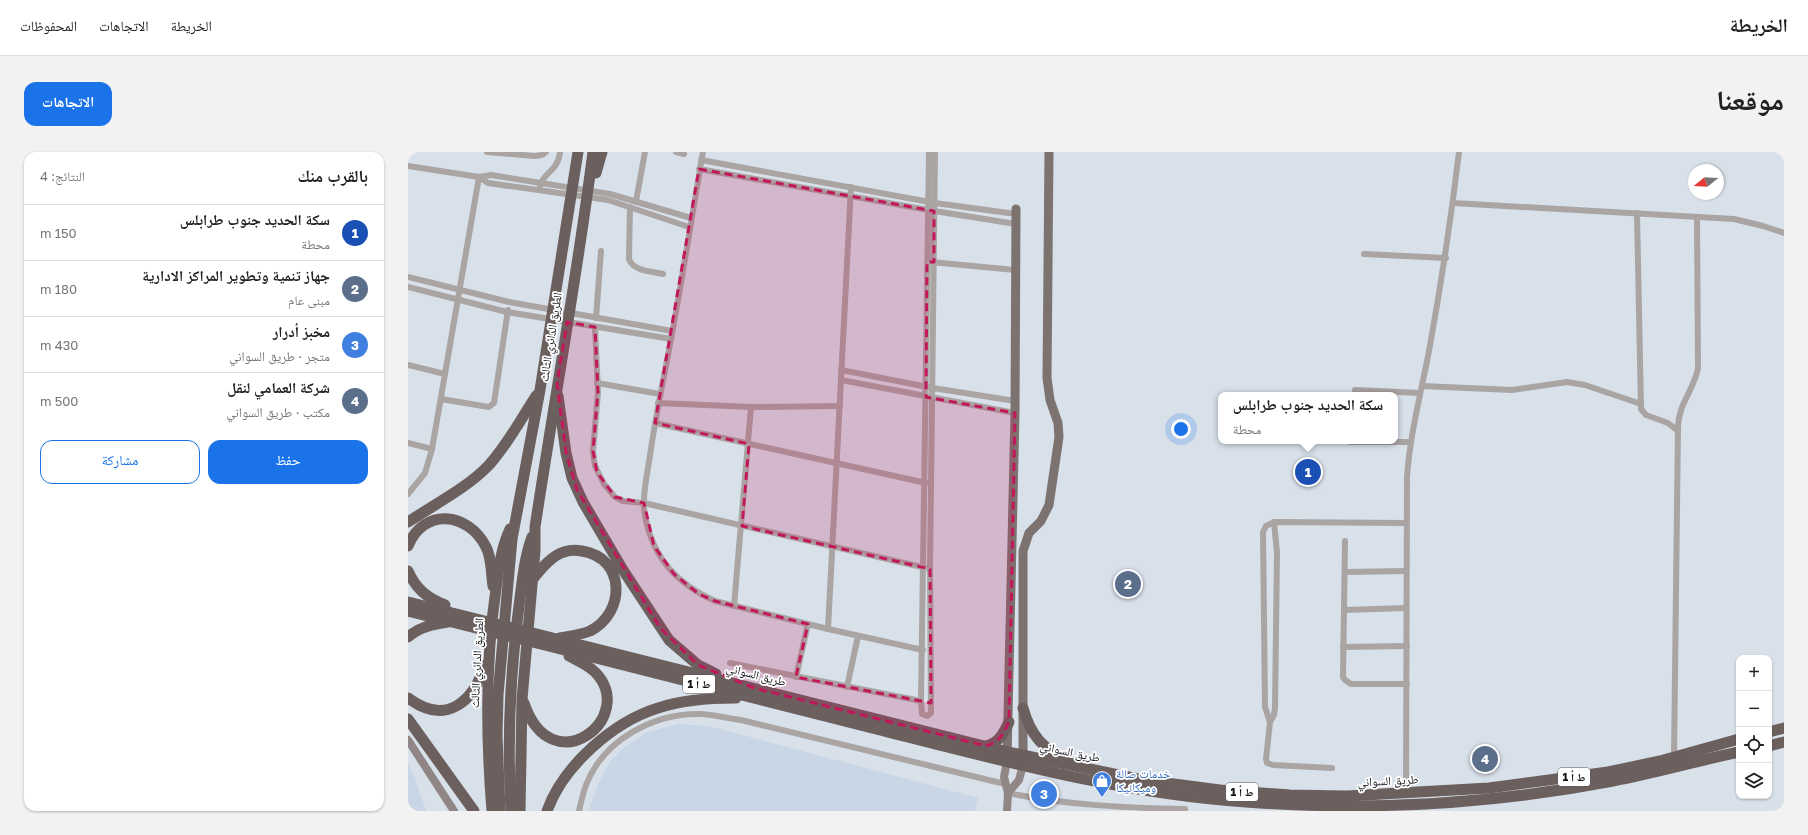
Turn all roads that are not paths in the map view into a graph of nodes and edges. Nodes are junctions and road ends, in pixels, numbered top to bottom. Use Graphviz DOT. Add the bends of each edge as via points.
graph roads {
  1 [pos="487,152"];
  2 [pos="546,152"];
  3 [pos="560,152"];
  4 [pos="578,152"];
  5 [pos="593,152"];
  6 [pos="602,152"];
  7 [pos="645,152"];
  8 [pos="676,152"];
  9 [pos="703,152"];
  10 [pos="929,152"];
  11 [pos="935,152"];
  12 [pos="1049,152"];
  13 [pos="1459,152"];
  14 [pos="684,154"];
  15 [pos="701,160"];
  16 [pos="408,166"];
  17 [pos="699,169"];
  18 [pos="479,177"];
  19 [pos="541,183"];
  20 [pos="851,187"];
  21 [pos="539,190"];
  22 [pos="850,196"];
  23 [pos="636,201"];
  24 [pos="931,202"];
  25 [pos="1453,203"];
  26 [pos="630,208"];
  27 [pos="931,211"];
  28 [pos="1016,211"];
  29 [pos="1637,213"];
  30 [pos="585,214"];
  31 [pos="1697,217"];
  32 [pos="691,218"];
  33 [pos="1016,224"];
  34 [pos="689,227"];
  35 [pos="1784,233"];
  36 [pos="601,250"];
  37 [pos="1364,254"];
  38 [pos="1446,258"];
  39 [pos="930,262"];
  40 [pos="1015,270"];
  41 [pos="664,274"];
  42 [pos="408,277"];
  43 [pos="408,287"];
  44 [pos="460,290"];
  45 [pos="458,301"];
  46 [pos="509,302"];
  47 [pos="507,312"];
  48 [pos="596,318"];
  49 [pos="595,327"];
  50 [pos="672,331"];
  51 [pos="670,339"];
  52 [pos="408,365"];
  53 [pos="841,370"];
  54 [pos="445,374"];
  55 [pos="840,380"];
  56 [pos="557,383"];
  57 [pos="598,383"];
  58 [pos="1422,386"];
  59 [pos="929,387"];
  60 [pos="540,390"];
  61 [pos="1355,390"];
  62 [pos="1388,392"];
  63 [pos="1398,393"];
  64 [pos="660,394"];
  65 [pos="1420,394"];
  66 [pos="929,397"];
  67 [pos="441,399"];
  68 [pos="1015,401"];
  69 [pos="658,403"];
  70 [pos="1641,404"];
  71 [pos="840,406"];
  72 [pos="752,407"];
  73 [pos="1015,413"];
  74 [pos="655,423"];
  75 [pos="1678,431"];
  76 [pos="1398,442"];
  77 [pos="1410,442"];
  78 [pos="408,443"];
  79 [pos="749,444"];
  80 [pos="432,449"];
  81 [pos="836,464"];
  82 [pos="924,483"];
  83 [pos="931,484"];
  84 [pos="408,494"];
  85 [pos="644,504"];
  86 [pos="515,520"];
  87 [pos="408,522"];
  88 [pos="1274,522"];
  89 [pos="1406,523"];
  90 [pos="742,526"];
  91 [pos="535,527"];
  92 [pos="1345,541"];
  93 [pos="408,546"];
  94 [pos="832,546"];
  95 [pos="924,567"];
  96 [pos="930,569"];
  97 [pos="1406,571"];
  98 [pos="408,572"];
  99 [pos="1345,572"];
  100 [pos="532,580"];
  101 [pos="495,598"];
  102 [pos="408,602"];
  103 [pos="1010,604"];
  104 [pos="734,606"];
  105 [pos="1023,606"];
  106 [pos="1406,608"];
  107 [pos="408,610"];
  108 [pos="1344,610"];
  109 [pos="452,621"];
  110 [pos="486,621"];
  111 [pos="808,624"];
  112 [pos="828,629"];
  113 [pos="858,636"];
  114 [pos="408,637"];
  115 [pos="555,643"];
  116 [pos="1407,646"];
  117 [pos="1343,647"];
  118 [pos="923,650"];
  119 [pos="489,653"];
  120 [pos="730,663"];
  121 [pos="796,677"];
  122 [pos="1407,684"];
  123 [pos="847,687"];
  124 [pos="752,693"];
  125 [pos="408,698"];
  126 [pos="522,699"];
  127 [pos="921,701"];
  128 [pos="1023,708"];
  129 [pos="408,719"];
  130 [pos="1009,722"];
  131 [pos="1270,722"];
  132 [pos="1784,728"];
  133 [pos="1772,731"];
  134 [pos="408,740"];
  135 [pos="1736,740"];
  136 [pos="1784,742"];
  137 [pos="1772,745"];
  138 [pos="986,746"];
  139 [pos="1736,753"];
  140 [pos="1008,757"];
  141 [pos="1674,757"];
  142 [pos="1023,760"];
  143 [pos="1080,768"];
  144 [pos="1332,768"];
  145 [pos="1005,784"];
  146 [pos="1008,793"];
  147 [pos="1201,793"];
  148 [pos="1182,796"];
  149 [pos="1438,802"];
  150 [pos="1407,803"];
  151 [pos="1374,805"];
  152 [pos="1185,810"];
  153 [pos="454,811"];
  154 [pos="474,811"];
  155 [pos="492,811"];
  156 [pos="500,811"];
  157 [pos="511,811"];
  158 [pos="520,811"];
  159 [pos="547,811"];
  160 [pos="578,811"];
  161 [pos="1007,811"];
  162 [pos="1389,811"];
  163 [pos="1429,811"];
  1 -- 2 [label="street" via="542,156"];
  3 -- 19 [label="street" via="557,164"];
  4 -- 60 [label="highway, الطريق الدائري الثالث"];
  5 -- 30 [label="highway, الطريق الدائري الثالث"];
  6 -- 30 [label="highway"];
  7 -- 23 [label="street"];
  8 -- 14 [label="street"];
  9 -- 15 [label="street"];
  10 -- 24 [label="street"];
  11 -- 24 [label="street"];
  12 -- 105 [label="main road" via="1047,378 1059,437 1049,505 1041,521 1029,533 1024,546"];
  13 -- 25 [label="street"];
  15 -- 17 [label="street"];
  15 -- 20 [label="street"];
  16 -- 18 [label="street"];
  17 -- 22 [label="street"];
  17 -- 32 [label="street"];
  18 -- 19 [label="street" via="491,175"];
  18 -- 21 [label="street" via="488,183"];
  18 -- 44 [label="street"];
  19 -- 21 [label="street"];
  19 -- 23 [label="street"];
  20 -- 22 [label="street"];
  20 -- 24 [label="street"];
  21 -- 26 [label="street" via="608,200"];
  22 -- 27 [label="street"];
  22 -- 53 [label="street"];
  23 -- 32 [label="street"];
  24 -- 27 [label="street"];
  24 -- 28 [label="street"];
  25 -- 29 [label="street"];
  25 -- 38 [label="street"];
  26 -- 34 [label="street"];
  26 -- 41 [label="street" via="631,264 639,269"];
  27 -- 33 [label="street"];
  27 -- 39 [label="street"];
  28 -- 33 [label="main road"];
  29 -- 31 [label="street"];
  29 -- 70 [label="street"];
  30 -- 56 [label="highway, الطريق الدائري الثالث"];
  31 -- 35 [label="street" via="1734,218"];
  31 -- 75 [label="street" via="1698,368 1682,406"];
  32 -- 34 [label="street"];
  33 -- 40 [label="main road"];
  34 -- 50 [label="street"];
  36 -- 48 [label="street"];
  37 -- 38 [label="street"];
  38 -- 58 [label="street"];
  39 -- 40 [label="street"];
  39 -- 59 [label="street"];
  40 -- 68 [label="main road"];
  42 -- 44 [label="street"];
  43 -- 45 [label="street"];
  44 -- 45 [label="street"];
  44 -- 46 [label="street"];
  45 -- 47 [label="street"];
  45 -- 54 [label="street"];
  46 -- 47 [label="street"];
  46 -- 48 [label="street"];
  47 -- 49 [label="street"];
  47 -- 67 [label="street" via="494,403 489,407"];
  48 -- 50 [label="street"];
  49 -- 51 [label="street"];
  49 -- 57 [label="street"];
  50 -- 51 [label="street"];
  51 -- 64 [label="street"];
  52 -- 54 [label="street"];
  53 -- 55 [label="street"];
  53 -- 59 [label="street"];
  54 -- 67 [label="street"];
  55 -- 66 [label="street"];
  55 -- 71 [label="street"];
  56 -- 91 [label="highway, الطريق الدائري الثالث"];
  56 -- 124 [label="highway" via="569,466 580,496 660,628 674,645 698,665"];
  57 -- 64 [label="street"];
  57 -- 85 [label="street" via="593,451 597,472 606,488 615,497 623,501"];
  58 -- 65 [label="street"];
  58 -- 70 [label="street" via="1512,390 1567,382"];
  59 -- 66 [label="street"];
  59 -- 68 [label="street"];
  60 -- 86 [label="highway, الطريق الدائري الثالث"];
  60 -- 87 [label="highway" via="488,465 465,484"];
  61 -- 62 [label="street"];
  63 -- 65 [label="street"];
  64 -- 69 [label="street"];
  65 -- 77 [label="street"];
  66 -- 73 [label="street"];
  66 -- 82 [label="street"];
  66 -- 83 [label="street"];
  67 -- 80 [label="street"];
  68 -- 73 [label="main road"];
  69 -- 72 [label="street"];
  69 -- 74 [label="street"];
  70 -- 75 [label="street" via="1646,416 1665,421"];
  71 -- 72 [label="street"];
  71 -- 81 [label="street"];
  72 -- 79 [label="street"];
  73 -- 103 [label="main road"];
  74 -- 79 [label="street"];
  74 -- 85 [label="street"];
  75 -- 141 [label="street"];
  76 -- 77 [label="street"];
  77 -- 89 [label="street" via="1406,477"];
  78 -- 80 [label="street"];
  79 -- 81 [label="street"];
  79 -- 90 [label="street"];
  80 -- 84 [label="street" via="425,474"];
  81 -- 82 [label="street"];
  81 -- 94 [label="street"];
  82 -- 83 [label="street"];
  82 -- 95 [label="street"];
  83 -- 96 [label="street"];
  85 -- 90 [label="street"];
  85 -- 104 [label="street" via="654,546 674,574 699,594"];
  86 -- 101 [label="highway, الطريق الدائري الثالث" via="503,544"];
  86 -- 156 [label="highway, الطريق الدائري الثالث" via="498,695"];
  88 -- 89 [label="street"];
  88 -- 131 [label="street" via="1277,553 1275,708"];
  88 -- 131 [label="street" via="1266,526 1263,532 1265,707"];
  89 -- 97 [label="street"];
  90 -- 94 [label="street"];
  90 -- 104 [label="street"];
  91 -- 100 [label="highway, الطريق الدائري الثالث"];
  91 -- 157 [label="highway, الطريق الدائري الثالث" via="525,564 515,642 510,740"];
  92 -- 99 [label="street"];
  93 -- 101 [label="highway" via="419,530 435,521 453,519 469,525 480,537 488,552"];
  94 -- 95 [label="street"];
  94 -- 112 [label="street"];
  95 -- 96 [label="street"];
  95 -- 118 [label="street"];
  96 -- 127 [label="street" via="929,716 922,714"];
  97 -- 99 [label="street"];
  97 -- 106 [label="street"];
  98 -- 110 [label="highway" via="426,596"];
  99 -- 108 [label="street"];
  100 -- 115 [label="highway" via="550,560 569,551 587,552 598,556 613,573 616,584 615,600 605,618 590,630"];
  100 -- 126 [label="highway, الطريق الدائري الثالث"];
  101 -- 119 [label="highway, الطريق الدائري الثالث"];
  102 -- 110 [label="highway, طريق السواني / ط أ 1"];
  103 -- 105 [label="main road"];
  103 -- 130 [label="main road"];
  104 -- 111 [label="street"];
  105 -- 128 [label="main road"];
  106 -- 108 [label="street"];
  106 -- 116 [label="street"];
  107 -- 109 [label="highway, طريق السواني / ط أ 1"];
  108 -- 117 [label="street"];
  109 -- 114 [label="highway" via="429,626"];
  109 -- 115 [label="highway, طريق السواني / ط أ 1"];
  110 -- 115 [label="highway, طريق السواني / ط أ 1"];
  111 -- 112 [label="street"];
  111 -- 121 [label="street"];
  112 -- 113 [label="street"];
  113 -- 118 [label="street"];
  113 -- 123 [label="street"];
  115 -- 124 [label="highway, طريق السواني / ط أ 1"];
  115 -- 126 [label="highway" via="588,666 602,681 607,702 601,722 586,737 576,741 556,740 546,736 535,726"];
  116 -- 117 [label="street"];
  116 -- 122 [label="street"];
  117 -- 122 [label="street" via="1343,673 1348,683"];
  118 -- 127 [label="street"];
  119 -- 125 [label="highway" via="480,681 461,704 433,710 415,704"];
  119 -- 155 [label="highway, الطريق الدائري الثالث" via="487,734"];
  120 -- 121 [label="street"];
  121 -- 123 [label="street"];
  122 -- 150 [label="street"];
  123 -- 127 [label="street"];
  124 -- 138 [label="highway, طريق السواني / ط أ 1"];
  124 -- 140 [label="highway, طريق السواني / ط أ 1"];
  124 -- 159 [label="highway" via="658,707 634,717 581,759 566,776"];
  126 -- 158 [label="highway, الطريق الدائري الثالث"];
  128 -- 142 [label="main road"];
  128 -- 143 [label="highway" via="1030,729 1037,739 1056,755"];
  129 -- 154 [label="highway"];
  130 -- 138 [label="highway" via="1000,738"];
  130 -- 140 [label="main road"];
  131 -- 144 [label="street" via="1266,759 1270,765"];
  132 -- 133 [label="highway"];
  134 -- 153 [label="main road"];
  135 -- 141 [label="highway, طريق السواني / ط أ 1"];
  136 -- 137 [label="highway"];
  138 -- 140 [label="highway, طريق السواني / ط أ 1"];
  139 -- 149 [label="highway, طريق السواني / ط أ 1" via="1610,781 1506,796"];
  140 -- 142 [label="highway, طريق السواني / ط أ 1"];
  140 -- 145 [label="main road" via="1004,774"];
  141 -- 150 [label="highway, طريق السواني / ط أ 1" via="1608,772 1489,788"];
  142 -- 143 [label="highway, طريق السواني / ط أ 1"];
  142 -- 146 [label="main road" via="1019,780"];
  142 -- 148 [label="highway, طريق السواني / ط أ 1" via="1108,784"];
  143 -- 147 [label="highway, طريق السواني / ط أ 1"];
  145 -- 146 [label="main road"];
  145 -- 160 [label="street" via="741,720 693,714 656,722 637,729 620,740 594,769"];
  146 -- 152 [label="street" via="1075,804"];
  146 -- 161 [label="main road"];
  147 -- 148 [label="highway, طريق السواني / ط أ 1"];
  147 -- 150 [label="highway, طريق السواني / ط أ 1" via="1245,792"];
  147 -- 151 [label="highway, طريق السواني / ط أ 1" via="1290,805"];
  148 -- 152 [label="street"];
  149 -- 150 [label="highway, طريق السواني / ط أ 1"];
  149 -- 163 [label="highway"];
  150 -- 151 [label="highway, طريق السواني / ط أ 1"];
  151 -- 162 [label="highway"];
}
